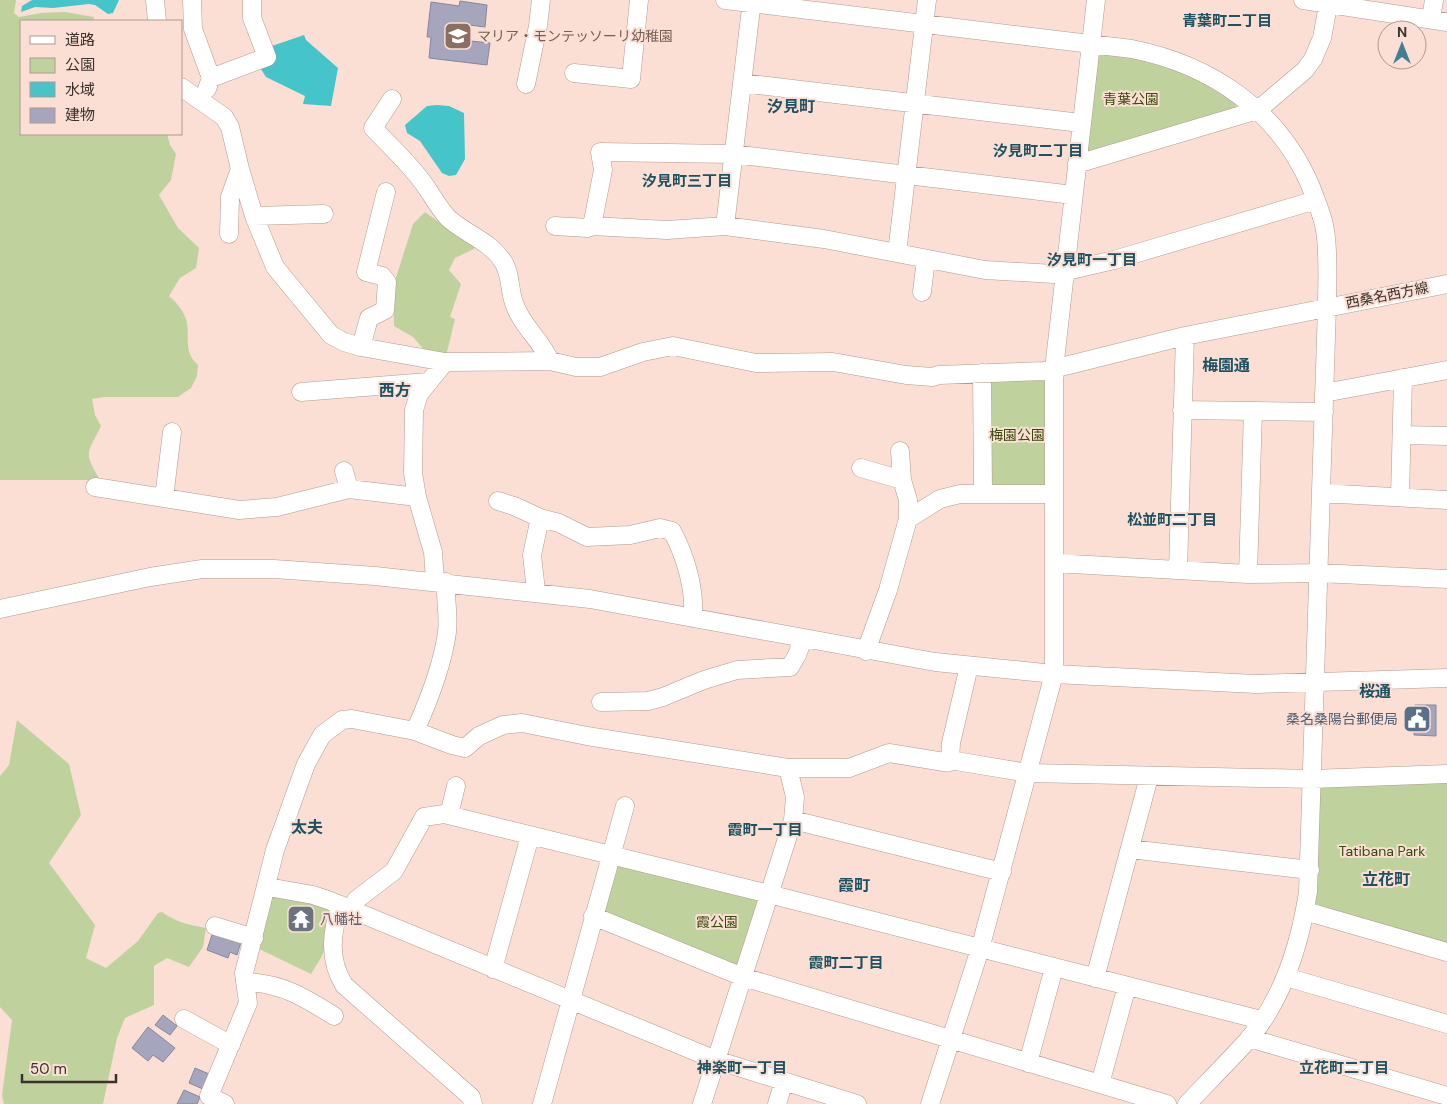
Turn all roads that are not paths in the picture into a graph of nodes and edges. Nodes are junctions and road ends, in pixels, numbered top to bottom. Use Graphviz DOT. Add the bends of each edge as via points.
graph roads {
  1 [pos="155,0"];
  2 [pos="192,0"];
  3 [pos="252,0"];
  4 [pos="541,0"];
  5 [pos="639,0"];
  6 [pos="725,0"];
  7 [pos="927,0"];
  8 [pos="1096,0"];
  9 [pos="1303,0"];
  10 [pos="1434,0"];
  11 [pos="751,2"];
  12 [pos="1328,2"];
  13 [pos="157,20"];
  14 [pos="1439,20"];
  15 [pos="924,25"];
  16 [pos="1091,45"];
  17 [pos="574,73"];
  18 [pos="211,78"];
  19 [pos="742,83"];
  20 [pos="526,84"];
  21 [pos="182,88"];
  22 [pos="392,99"];
  23 [pos="202,101"];
  24 [pos="915,104"];
  25 [pos="1258,110"];
  26 [pos="1081,123"];
  27 [pos="734,154"];
  28 [pos="1077,164"];
  29 [pos="240,169"];
  30 [pos="907,176"];
  31 [pos="386,192"];
  32 [pos="1073,195"];
  33 [pos="1316,200"];
  34 [pos="324,214"];
  35 [pos="254,216"];
  36 [pos="555,226"];
  37 [pos="592,226"];
  38 [pos="725,226"];
  39 [pos="229,234"];
  40 [pos="898,253"];
  41 [pos="926,259"];
  42 [pos="1064,273"];
  43 [pos="1447,284"];
  44 [pos="922,292"];
  45 [pos="1327,306"];
  46 [pos="1184,336"];
  47 [pos="361,347"];
  48 [pos="550,361"];
  49 [pos="444,362"];
  50 [pos="1054,369"];
  51 [pos="1447,370"];
  52 [pos="982,373"];
  53 [pos="1403,378"];
  54 [pos="428,382"];
  55 [pos="301,392"];
  56 [pos="1324,393"];
  57 [pos="1182,410"];
  58 [pos="1253,411"];
  59 [pos="1324,412"];
  60 [pos="172,432"];
  61 [pos="1402,435"];
  62 [pos="1447,436"];
  63 [pos="900,451"];
  64 [pos="861,468"];
  65 [pos="344,471"];
  66 [pos="902,480"];
  67 [pos="95,487"];
  68 [pos="349,489"];
  69 [pos="983,493"];
  70 [pos="1321,493"];
  71 [pos="1054,494"];
  72 [pos="417,497"];
  73 [pos="1400,497"];
  74 [pos="164,498"];
  75 [pos="1447,500"];
  76 [pos="498,501"];
  77 [pos="540,518"];
  78 [pos="908,519"];
  79 [pos="1054,563"];
  80 [pos="1178,570"];
  81 [pos="1319,572"];
  82 [pos="1248,574"];
  83 [pos="1447,579"];
  84 [pos="441,582"];
  85 [pos="536,591"];
  86 [pos="0,609"];
  87 [pos="693,618"];
  88 [pos="803,639"];
  89 [pos="866,651"];
  90 [pos="969,666"];
  91 [pos="1054,674"];
  92 [pos="1447,678"];
  93 [pos="1316,683"];
  94 [pos="601,702"];
  95 [pos="415,731"];
  96 [pos="950,762"];
  97 [pos="788,768"];
  98 [pos="1028,773"];
  99 [pos="1447,774"];
  100 [pos="1149,776"];
  101 [pos="1312,779"];
  102 [pos="456,786"];
  103 [pos="624,806"];
  104 [pos="449,815"];
  105 [pos="793,820"];
  106 [pos="530,836"];
  107 [pos="1130,849"];
  108 [pos="610,856"];
  109 [pos="1310,870"];
  110 [pos="1002,872"];
  111 [pos="268,887"];
  112 [pos="769,894"];
  113 [pos="346,907"];
  114 [pos="1305,911"];
  115 [pos="593,916"];
  116 [pos="215,926"];
  117 [pos="254,938"];
  118 [pos="980,949"];
  119 [pos="1447,952"];
  120 [pos="1054,968"];
  121 [pos="493,969"];
  122 [pos="1286,976"];
  123 [pos="742,977"];
  124 [pos="1095,978"];
  125 [pos="244,982"];
  126 [pos="1127,986"];
  127 [pos="571,999"];
  128 [pos="334,1016"];
  129 [pos="184,1019"];
  130 [pos="1262,1020"];
  131 [pos="1447,1024"];
  132 [pos="1248,1038"];
  133 [pos="950,1040"];
  134 [pos="230,1045"];
  135 [pos="716,1060"];
  136 [pos="1028,1063"];
  137 [pos="784,1081"];
  138 [pos="1100,1084"];
  139 [pos="1447,1096"];
  140 [pos="225,1104"];
  141 [pos="473,1104"];
  142 [pos="542,1104"];
  143 [pos="702,1104"];
  144 [pos="777,1104"];
  145 [pos="854,1104"];
  146 [pos="930,1104"];
  147 [pos="1167,1104"];
  148 [pos="1187,1104"];
  1 -- 13 [label="street"];
  2 -- 18 [label="street" via="193,29"];
  3 -- 18 [label="street" via="252,18 267,57"];
  4 -- 20 [label="street"];
  5 -- 17 [label="street" via="631,79"];
  6 -- 11 [label="street"];
  7 -- 15 [label="street"];
  8 -- 16 [label="street"];
  9 -- 12 [label="street"];
  10 -- 14 [label="street"];
  11 -- 15 [label="street"];
  11 -- 19 [label="street"];
  12 -- 14 [label="street"];
  12 -- 25 [label="street" via="1324,33 1305,70"];
  15 -- 16 [label="street"];
  15 -- 24 [label="street"];
  16 -- 25 [label="street" via="1132,49 1183,63 1228,86"];
  16 -- 26 [label="street"];
  18 -- 23 [label="street"];
  19 -- 24 [label="street"];
  19 -- 27 [label="street"];
  21 -- 23 [label="street, 西桑名西方線"];
  22 -- 48 [label="street" via="373,128 425,185 448,217 501,259 519,315"];
  23 -- 29 [label="street, 西桑名西方線" via="224,117 230,127"];
  24 -- 26 [label="street"];
  24 -- 30 [label="street"];
  25 -- 28 [label="street"];
  25 -- 33 [label="street" via="1288,146"];
  26 -- 28 [label="street"];
  27 -- 30 [label="street"];
  27 -- 37 [label="street" via="600,152 603,170"];
  27 -- 38 [label="street"];
  28 -- 32 [label="street"];
  29 -- 35 [label="street, 西桑名西方線"];
  29 -- 39 [label="street" via="230,197"];
  30 -- 32 [label="street"];
  30 -- 40 [label="street"];
  31 -- 47 [label="street" via="366,272 382,276 387,282 385,310 370,318"];
  32 -- 42 [label="street"];
  33 -- 42 [label="street"];
  33 -- 45 [label="street" via="1325,230"];
  34 -- 35 [label="street"];
  35 -- 47 [label="street, 西桑名西方線" via="275,267 331,335"];
  36 -- 37 [label="street"];
  37 -- 38 [label="street" via="667,230"];
  38 -- 40 [label="street" via="824,238"];
  40 -- 41 [label="street"];
  41 -- 42 [label="street" via="985,270"];
  41 -- 44 [label="street"];
  42 -- 50 [label="street"];
  43 -- 45 [label="street, 西桑名西方線"];
  45 -- 46 [label="street, 西桑名西方線"];
  45 -- 56 [label="street"];
  46 -- 50 [label="street, 西桑名西方線"];
  46 -- 57 [label="street"];
  47 -- 49 [label="street, 西桑名西方線"];
  48 -- 49 [label="street, 西桑名西方線"];
  48 -- 52 [label="street, 西桑名西方線" via="576,367 600,367 643,352 673,346 756,363 833,362 932,377"];
  49 -- 54 [label="street"];
  50 -- 52 [label="street, 西桑名西方線"];
  50 -- 71 [label="street"];
  51 -- 53 [label="street"];
  52 -- 69 [label="street"];
  53 -- 56 [label="street"];
  53 -- 61 [label="street"];
  54 -- 55 [label="street"];
  54 -- 72 [label="street" via="419,394 414,410 413,472"];
  56 -- 59 [label="street"];
  57 -- 58 [label="street"];
  57 -- 80 [label="street"];
  58 -- 59 [label="street"];
  58 -- 82 [label="street"];
  59 -- 70 [label="street"];
  60 -- 74 [label="street"];
  61 -- 62 [label="street"];
  61 -- 73 [label="street"];
  63 -- 66 [label="street"];
  64 -- 66 [label="street"];
  65 -- 68 [label="street"];
  66 -- 78 [label="street" via="908,500"];
  67 -- 74 [label="street"];
  68 -- 72 [label="street"];
  68 -- 74 [label="street" via="253,510"];
  69 -- 71 [label="street"];
  69 -- 78 [label="street" via="948,496"];
  70 -- 73 [label="street"];
  70 -- 81 [label="street"];
  71 -- 79 [label="street"];
  72 -- 84 [label="street"];
  73 -- 75 [label="street"];
  76 -- 77 [label="street"];
  77 -- 85 [label="street" via="532,555"];
  77 -- 87 [label="street" via="560,523 587,537 630,535 660,528 672,531 693,593"];
  78 -- 89 [label="street"];
  79 -- 80 [label="street"];
  79 -- 91 [label="street"];
  80 -- 82 [label="street"];
  81 -- 82 [label="street"];
  81 -- 83 [label="street"];
  81 -- 93 [label="street"];
  84 -- 85 [label="street"];
  84 -- 86 [label="street" via="274,569 202,569"];
  84 -- 95 [label="street" via="448,624 446,639 427,704"];
  85 -- 87 [label="street"];
  87 -- 88 [label="street"];
  88 -- 89 [label="street"];
  88 -- 94 [label="street" via="790,667 736,670 648,701"];
  89 -- 90 [label="street"];
  90 -- 91 [label="street"];
  90 -- 96 [label="street" via="951,742"];
  91 -- 93 [label="street" via="1256,684"];
  91 -- 98 [label="street"];
  92 -- 93 [label="street"];
  93 -- 101 [label="street"];
  95 -- 97 [label="street" via="465,748 479,736 503,725 522,723"];
  95 -- 111 [label="street" via="352,719 342,720 322,735 306,764 275,850"];
  96 -- 97 [label="street" via="889,753 849,768"];
  96 -- 98 [label="street"];
  97 -- 105 [label="street" via="795,797"];
  98 -- 100 [label="street"];
  98 -- 110 [label="street"];
  99 -- 101 [label="street"];
  100 -- 101 [label="street"];
  100 -- 107 [label="street"];
  101 -- 109 [label="street"];
  102 -- 104 [label="street"];
  103 -- 108 [label="street"];
  104 -- 106 [label="street"];
  104 -- 113 [label="street" via="424,817 394,871"];
  105 -- 110 [label="street"];
  105 -- 112 [label="street"];
  106 -- 108 [label="street"];
  106 -- 121 [label="street"];
  107 -- 109 [label="street"];
  107 -- 124 [label="street"];
  108 -- 112 [label="street"];
  108 -- 115 [label="street"];
  109 -- 114 [label="street"];
  110 -- 118 [label="street"];
  111 -- 113 [label="street" via="313,894"];
  111 -- 117 [label="street"];
  112 -- 118 [label="street"];
  112 -- 123 [label="street"];
  113 -- 121 [label="street"];
  113 -- 141 [label="street" via="336,918 332,953 344,985 471,1097"];
  114 -- 119 [label="street"];
  114 -- 122 [label="street"];
  115 -- 123 [label="street"];
  115 -- 127 [label="street"];
  116 -- 117 [label="street"];
  117 -- 125 [label="street"];
  118 -- 120 [label="street"];
  118 -- 133 [label="street"];
  120 -- 124 [label="street"];
  120 -- 136 [label="street"];
  121 -- 127 [label="street"];
  122 -- 130 [label="street"];
  122 -- 131 [label="street"];
  123 -- 133 [label="street"];
  123 -- 135 [label="street"];
  124 -- 126 [label="street"];
  125 -- 128 [label="street" via="286,988"];
  125 -- 134 [label="street" via="248,1003"];
  126 -- 130 [label="street"];
  126 -- 138 [label="street"];
  127 -- 135 [label="street"];
  127 -- 142 [label="street"];
  129 -- 134 [label="street"];
  130 -- 132 [label="street"];
  132 -- 139 [label="street"];
  132 -- 148 [label="street"];
  133 -- 136 [label="street"];
  133 -- 146 [label="street"];
  134 -- 140 [label="street" via="209,1096"];
  135 -- 137 [label="street"];
  135 -- 143 [label="street"];
  136 -- 138 [label="street"];
  137 -- 144 [label="street"];
  137 -- 145 [label="street"];
  138 -- 147 [label="street"];
}
